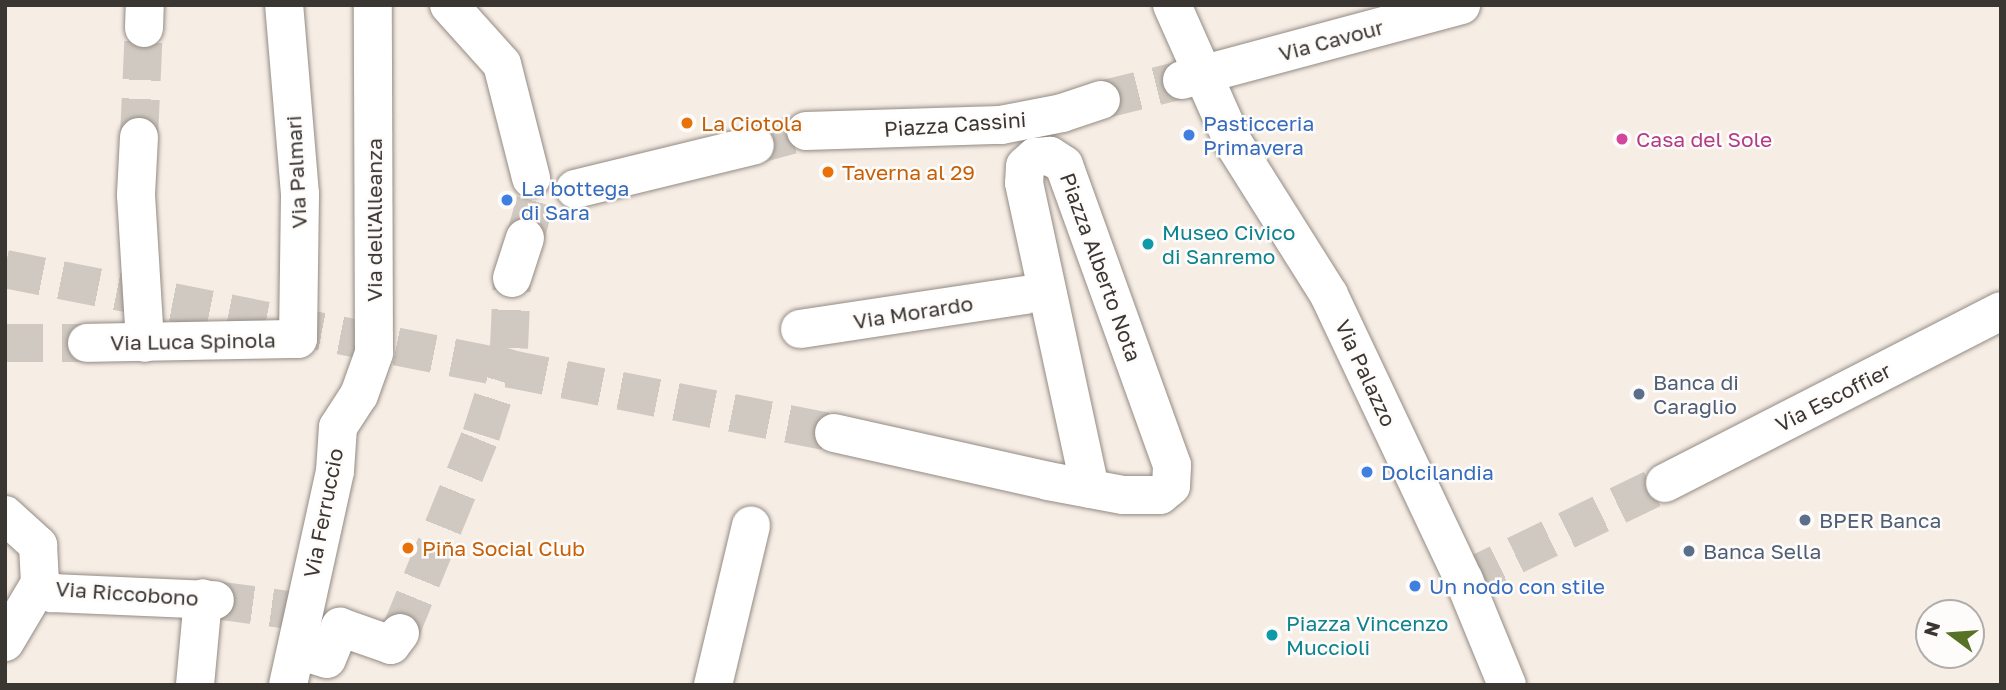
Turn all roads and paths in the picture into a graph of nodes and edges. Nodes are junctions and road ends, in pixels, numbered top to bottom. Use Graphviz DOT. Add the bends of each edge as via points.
graph roads {
  1 [pos="284,5"];
  2 [pos="373,5"];
  3 [pos="449,5"];
  4 [pos="1172,5"];
  5 [pos="1461,5"];
  6 [pos="1191,77"];
  7 [pos="1101,100"];
  8 [pos="806,131"];
  9 [pos="139,137"];
  10 [pos="755,145"];
  11 [pos="531,178"];
  12 [pos="575,190"];
  13 [pos="525,238"];
  14 [pos="512,278"];
  15 [pos="1026,295"];
  16 [pos="2001,311"];
  17 [pos="800,329"];
  18 [pos="298,339"];
  19 [pos="88,343"];
  20 [pos="145,343"];
  21 [pos="338,427"];
  22 [pos="834,433"];
  23 [pos="1665,483"];
  24 [pos="1090,489"];
  25 [pos="5,515"];
  26 [pos="751,525"];
  27 [pos="40,583"];
  28 [pos="400,633"];
  29 [pos="5,642"];
  30 [pos="293,668"];
  31 [pos="195,685"];
  32 [pos="713,685"];
  33 [pos="1507,685"];
  1 -- 18 [label="street, Via Palmari" via="300,194"];
  2 -- 21 [label="street, Via dell'Alleanza" via="374,354 359,395"];
  3 -- 11 [label="street" via="502,64"];
  4 -- 6 [label="street, Via Palazzo"];
  5 -- 6 [label="street, Via Cavour"];
  6 -- 33 [label="street, Via Palazzo" via="1329,295 1464,580"];
  7 -- 8 [label="street, Piazza Cassini" via="1062,114 1001,125"];
  9 -- 20 [label="street" via="136,195"];
  10 -- 12 [label="street"];
  13 -- 14 [label="street"];
  15 -- 17 [label="street, Via Morardo"];
  16 -- 23 [label="street, Via Escoffier"];
  18 -- 20 [label="street, Via Luca Spinola"];
  19 -- 20 [label="street, Via Luca Spinola"];
  21 -- 30 [label="street, Via Ferruccio" via="335,471"];
  22 -- 24 [label="street, Piazza Alberto Nota"];
  24 -- 24 [label="street, Piazza Alberto Nota" via="1160,495 1171,486 1172,465 1064,165 1050,156 1035,157 1025,166 1024,183"];
  25 -- 27 [label="street, Via Riccobono" via="38,545"];
  26 -- 32 [label="street"];
  27 -- 29 [label="street"];
  27 -- 31 [label="street, Via Riccobono" via="52,593 209,599"];
  28 -- 30 [label="street" via="391,645 340,627 327,659"];
}
